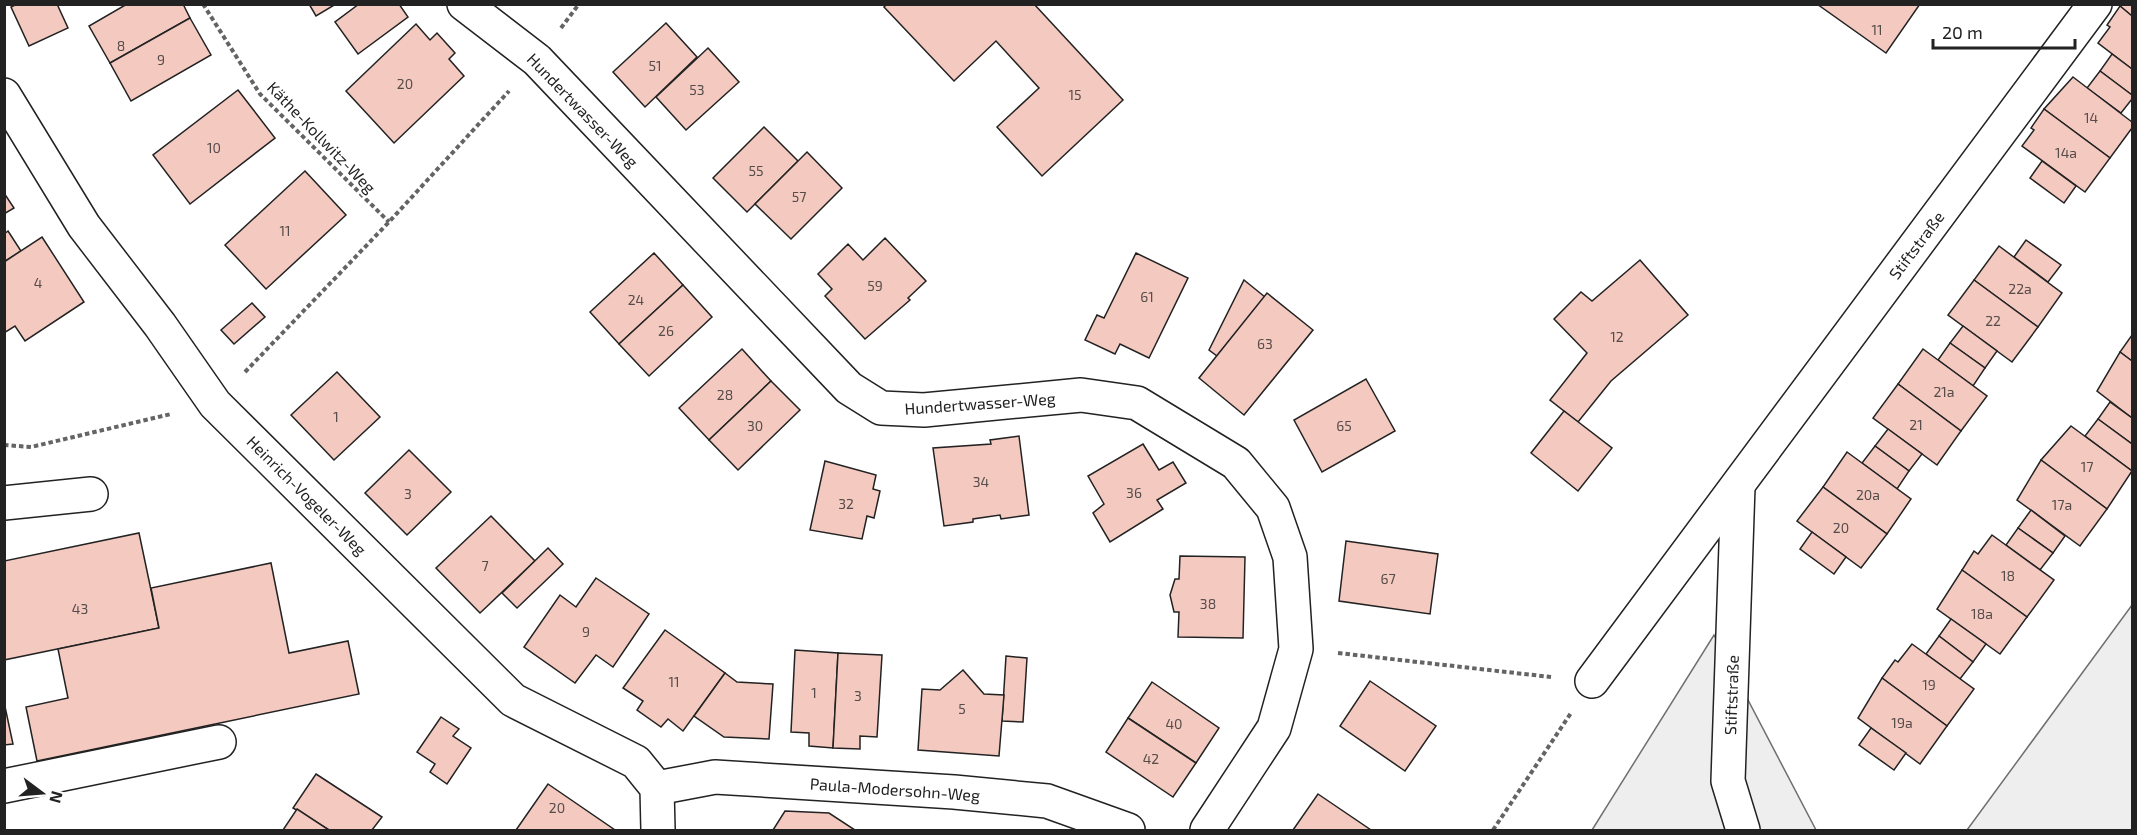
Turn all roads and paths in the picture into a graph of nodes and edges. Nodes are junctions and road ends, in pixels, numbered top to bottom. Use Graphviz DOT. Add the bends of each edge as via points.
graph roads {
  1 [pos="203,4"];
  2 [pos="464,4"];
  3 [pos="2095,4"];
  4 [pos="537,60"];
  5 [pos="4,95"];
  6 [pos="389,222"];
  7 [pos="215,404"];
  8 [pos="4,445"];
  9 [pos="1737,486"];
  10 [pos="91,494"];
  11 [pos="4,503"];
  12 [pos="1296,649"];
  13 [pos="1592,681"];
  14 [pos="219,742"];
  15 [pos="4,786"];
  16 [pos="657,788"];
  17 [pos="658,831"];
  18 [pos="1128,831"];
  19 [pos="1207,831"];
  20 [pos="1493,831"];
  21 [pos="1743,831"];
  1 -- 6 [label="path, Käthe-Kollwitz-Weg" via="260,94"];
  2 -- 4 [label="street, Hundertwasser-Weg"];
  3 -- 9 [label="street, Stiftstraße"];
  4 -- 6 [label="path"];
  4 -- 12 [label="street, Hundertwasser-Weg" via="849,388 881,408 924,410 1081,395 1137,403 1236,463 1273,508 1290,557"];
  5 -- 7 [label="street, Heinrich-Vogeler-Weg" via="84,226"];
  6 -- 7 [label="path"];
  7 -- 8 [label="path" via="31,447"];
  7 -- 16 [label="street, Heinrich-Vogeler-Weg" via="513,700 636,762"];
  9 -- 13 [label="street, Stiftstraße"];
  9 -- 21 [label="street, Stiftstraße" via="1728,781"];
  10 -- 11 [label="street"];
  12 -- 13 [label="path"];
  12 -- 19 [label="street, Hundertwasser-Weg" via="1274,728"];
  13 -- 20 [label="path"];
  14 -- 15 [label="street"];
  16 -- 17 [label="street"];
  16 -- 18 [label="street, Paula-Modersohn-Weg" via="715,777 954,792 1047,801"];
}
